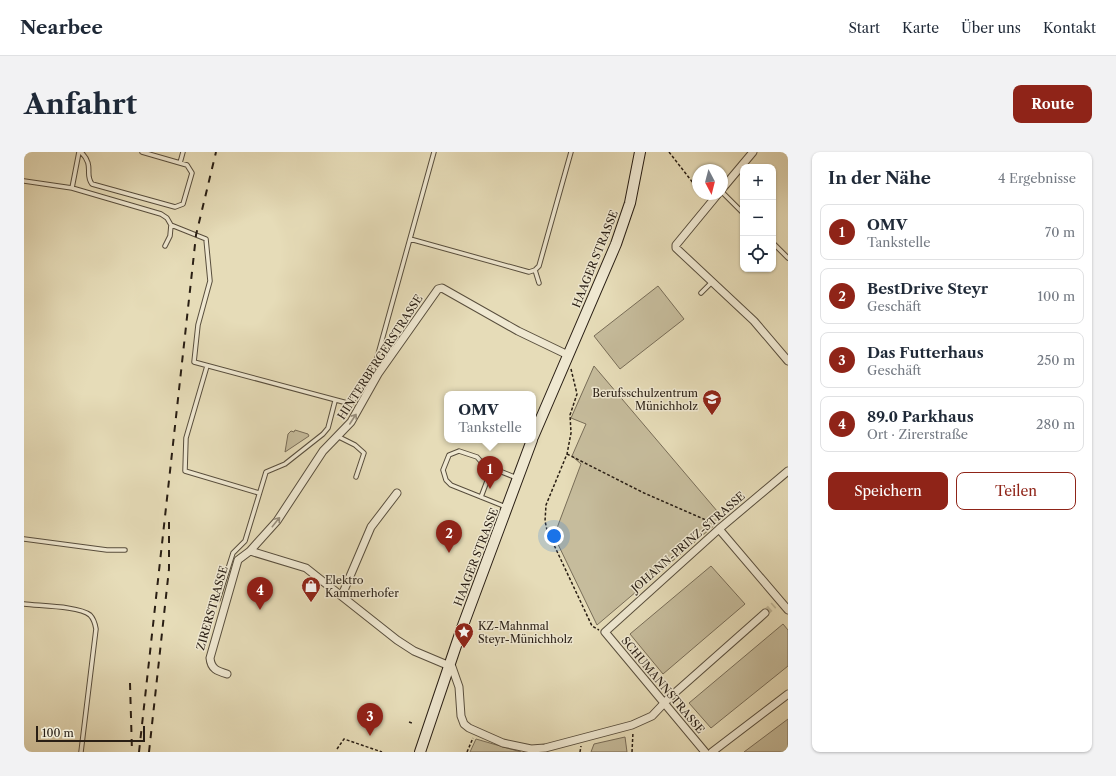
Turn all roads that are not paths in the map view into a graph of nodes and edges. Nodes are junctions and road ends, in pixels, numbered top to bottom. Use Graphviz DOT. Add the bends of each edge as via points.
graph roads {
  1 [pos="80,152"];
  2 [pos="142,152"];
  3 [pos="183,152"];
  4 [pos="434,152"];
  5 [pos="571,152"];
  6 [pos="640,152"];
  7 [pos="752,152"];
  8 [pos="180,163"];
  9 [pos="24,181"];
  10 [pos="728,182"];
  11 [pos="72,188"];
  12 [pos="728,198"];
  13 [pos="713,200"];
  14 [pos="740,210"];
  15 [pos="171,225"];
  16 [pos="410,239"];
  17 [pos="165,246"];
  18 [pos="776,246"];
  19 [pos="788,258"];
  20 [pos="535,270"];
  21 [pos="712,282"];
  22 [pos="538,283"];
  23 [pos="701,293"];
  24 [pos="567,358"];
  25 [pos="788,361"];
  26 [pos="207,366"];
  27 [pos="335,401"];
  28 [pos="536,430"];
  29 [pos="337,436"];
  30 [pos="531,443"];
  31 [pos="492,468"];
  32 [pos="788,471"];
  33 [pos="356,477"];
  34 [pos="518,478"];
  35 [pos="259,493"];
  36 [pos="397,493"];
  37 [pos="480,497"];
  38 [pos="507,508"];
  39 [pos="721,528"];
  40 [pos="24,539"];
  41 [pos="125,550"];
  42 [pos="250,552"];
  43 [pos="342,595"];
  44 [pos="218,600"];
  45 [pos="24,604"];
  46 [pos="788,610"];
  47 [pos="765,613"];
  48 [pos="605,632"];
  49 [pos="449,665"];
  50 [pos="227,674"];
  51 [pos="788,694"];
  52 [pos="664,704"];
  53 [pos="81,752"];
  54 [pos="420,752"];
  55 [pos="705,752"];
  56 [pos="712,752"];
  1 -- 8 [label="lane" via="89,161 92,184 175,207 183,204 192,173 187,165"];
  1 -- 11 [label="lane"];
  2 -- 8 [label="lane"];
  3 -- 8 [label="lane"];
  4 -- 16 [label="lane"];
  5 -- 20 [label="lane" via="539,266"];
  6 -- 24 [label="main road, HAAGER STRASSE" via="626,219"];
  7 -- 10 [label="street"];
  9 -- 11 [label="lane"];
  11 -- 15 [label="lane" via="161,214"];
  12 -- 14 [label="lane"];
  13 -- 21 [label="street" via="676,246"];
  15 -- 17 [label="lane" via="170,236"];
  15 -- 26 [label="lane" via="206,239 210,281 198,325 194,362"];
  16 -- 20 [label="lane" via="529,272"];
  16 -- 27 [label="lane" via="374,366 352,404"];
  18 -- 19 [label="lane"];
  20 -- 22 [label="lane"];
  21 -- 23 [label="lane"];
  21 -- 25 [label="street" via="754,321"];
  24 -- 28 [label="main road, HAAGER STRASSE"];
  29 -- 24 [label="street, HINTERBERGERSTRASSE, one-way" via="352,422 378,374 438,289 442,288"];
  26 -- 27 [label="lane"];
  26 -- 35 [label="lane" via="186,438 185,471"];
  27 -- 35 [label="lane" via="326,431 285,464 267,470"];
  29 -- 33 [label="lane" via="364,453"];
  42 -- 29 [label="street, HINTERBERGERSTRASSE, one-way" via="277,521 323,451"];
  30 -- 34 [label="main road, HAAGER STRASSE"];
  31 -- 34 [label="lane"];
  31 -- 37 [label="lane"];
  31 -- 37 [label="lane" via="477,457 459,451 449,456 443,470 446,480 451,485"];
  32 -- 39 [label="street, JOHANN-PRINZ-STRASSE"];
  34 -- 38 [label="main road, HAAGER STRASSE"];
  35 -- 44 [label="lane" via="245,540 233,553"];
  36 -- 43 [label="street" via="371,527"];
  37 -- 38 [label="lane"];
  38 -- 49 [label="main road, HAAGER STRASSE"];
  39 -- 46 [label="street" via="777,603"];
  39 -- 48 [label="street, JOHANN-PRINZ-STRASSE"];
  40 -- 41 [label="lane"];
  42 -- 43 [label="street" via="306,568"];
  42 -- 50 [label="street, ZIRERSTRASSE" via="238,560 235,566 211,649 210,661 214,669"];
  43 -- 49 [label="street" via="397,640 414,651"];
  45 -- 53 [label="lane" via="79,610 89,614 94,620 96,629"];
  47 -- 52 [label="street"];
  48 -- 52 [label="street, SCHUMANNSTRASSE"];
  49 -- 52 [label="street" via="457,677 464,724 474,732 516,746 545,748 632,725 652,716"];
  49 -- 54 [label="main road, HAAGER STRASSE"];
  51 -- 56 [label="street"];
  52 -- 55 [label="street, SCHUMANNSTRASSE"];
}
